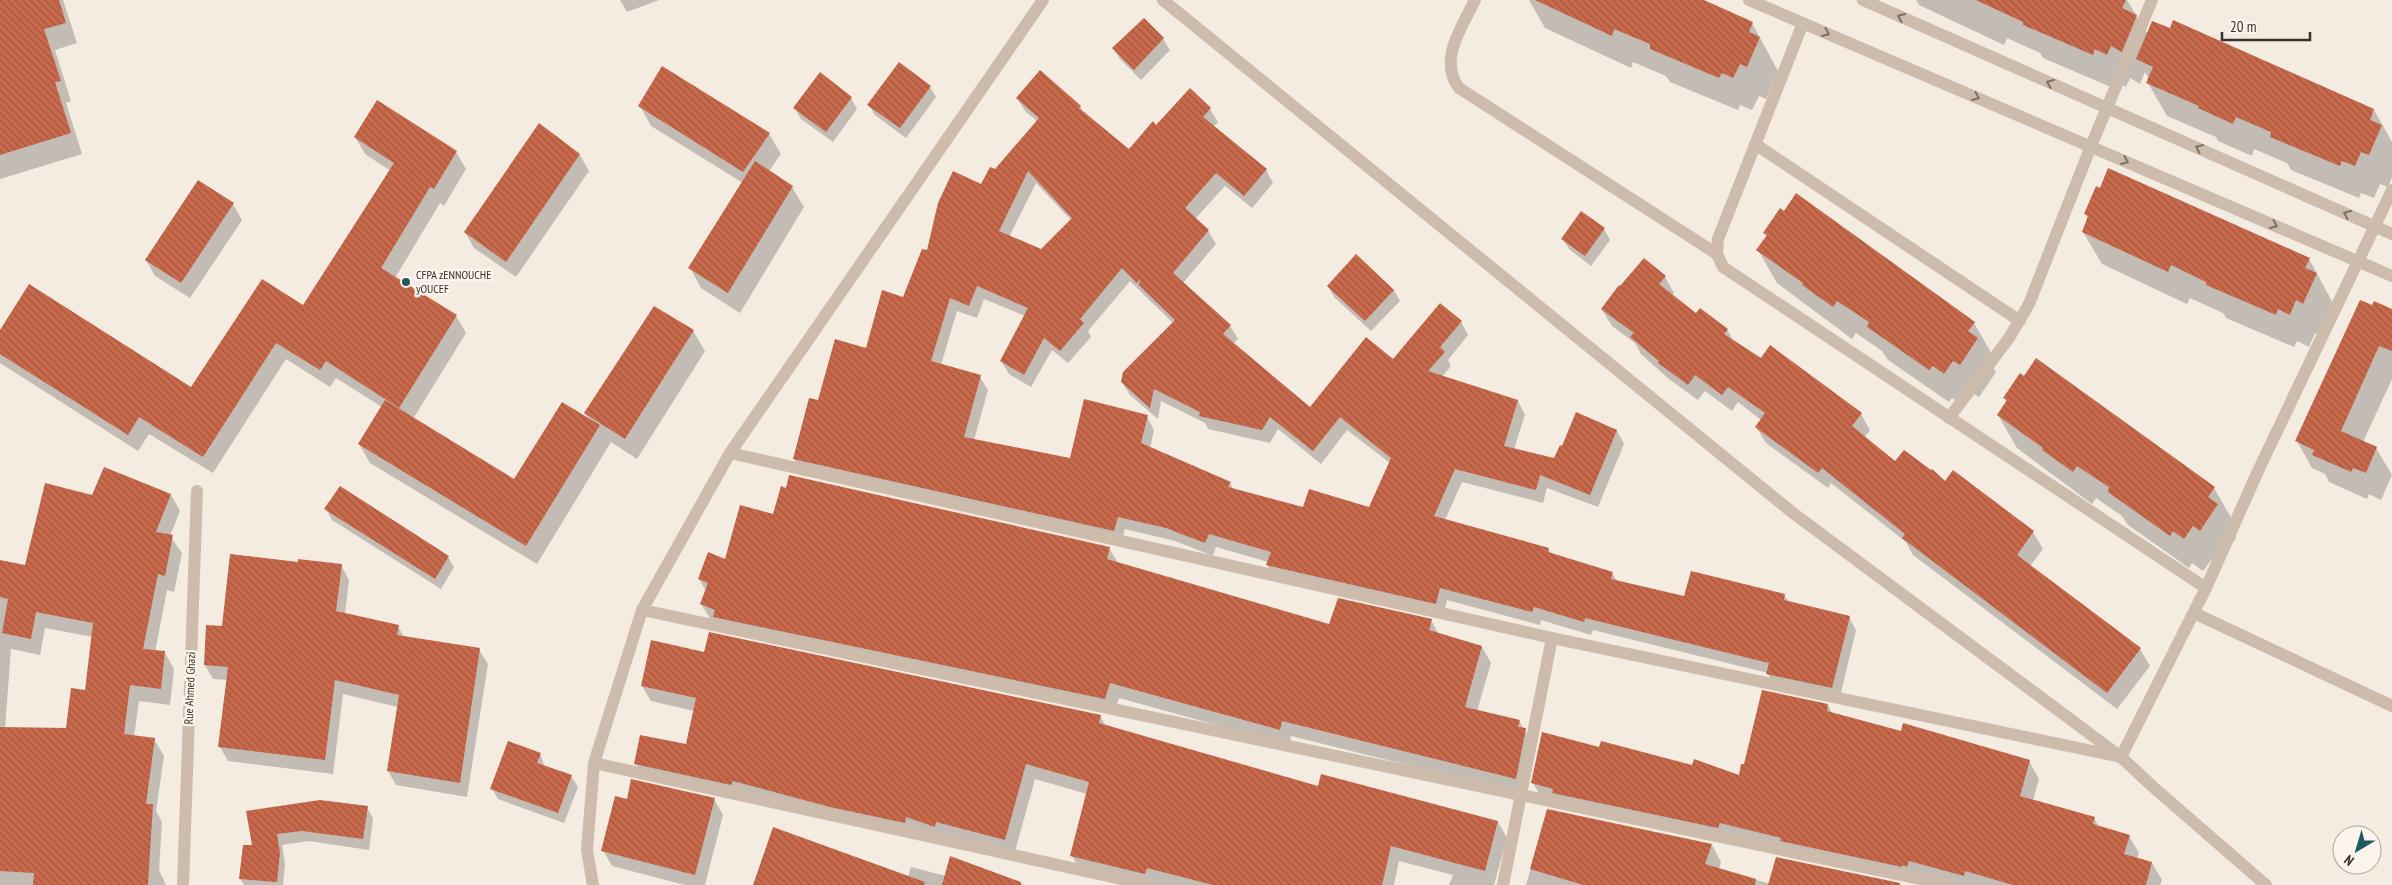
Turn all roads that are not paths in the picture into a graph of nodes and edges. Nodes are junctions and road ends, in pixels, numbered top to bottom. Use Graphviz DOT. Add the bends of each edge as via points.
graph roads {
  1 [pos="1043,0"];
  2 [pos="1163,0"];
  3 [pos="1474,0"];
  4 [pos="1749,0"];
  5 [pos="1863,0"];
  6 [pos="2152,0"];
  7 [pos="1802,23"];
  8 [pos="2107,108"];
  9 [pos="1755,144"];
  10 [pos="2091,146"];
  11 [pos="2392,190"];
  12 [pos="2375,226"];
  13 [pos="2392,234"];
  14 [pos="1717,254"];
  15 [pos="2358,261"];
  16 [pos="2392,276"];
  17 [pos="2020,321"];
  18 [pos="1949,418"];
  19 [pos="730,452"];
  20 [pos="197,492"];
  21 [pos="2206,588"];
  22 [pos="642,610"];
  23 [pos="2194,613"];
  24 [pos="1552,638"];
  25 [pos="2392,706"];
  26 [pos="2121,757"];
  27 [pos="594,763"];
  28 [pos="1521,795"];
  29 [pos="183,885"];
  30 [pos="593,885"];
  31 [pos="1149,885"];
  32 [pos="1503,885"];
  33 [pos="1949,885"];
  34 [pos="2266,885"];
  1 -- 19 [label="street"];
  2 -- 26 [label="street" via="1793,513"];
  3 -- 14 [label="street" via="1450,53 1450,72 1459,88"];
  4 -- 7 [label="street"];
  8 -- 5 [label="street, one-way"];
  6 -- 8 [label="street"];
  7 -- 9 [label="street"];
  7 -- 10 [label="street, one-way"];
  8 -- 10 [label="street"];
  12 -- 8 [label="street, one-way"];
  9 -- 14 [label="street" via="1718,239"];
  9 -- 17 [label="street"];
  10 -- 15 [label="street, one-way"];
  10 -- 17 [label="street"];
  11 -- 12 [label="street"];
  12 -- 13 [label="street"];
  12 -- 15 [label="street"];
  14 -- 18 [label="street" via="1728,272"];
  15 -- 16 [label="street"];
  15 -- 21 [label="street"];
  17 -- 18 [label="street"];
  18 -- 21 [label="street"];
  19 -- 22 [label="street"];
  19 -- 24 [label="street"];
  20 -- 29 [label="street, Rue Ahmed Ghazi"];
  21 -- 23 [label="street"];
  22 -- 27 [label="street"];
  22 -- 28 [label="street"];
  23 -- 25 [label="street"];
  23 -- 26 [label="street"];
  24 -- 26 [label="street"];
  24 -- 28 [label="street"];
  26 -- 34 [label="street"];
  27 -- 30 [label="street" via="587,850"];
  27 -- 31 [label="street"];
  28 -- 32 [label="street"];
  28 -- 33 [label="street"];
}
